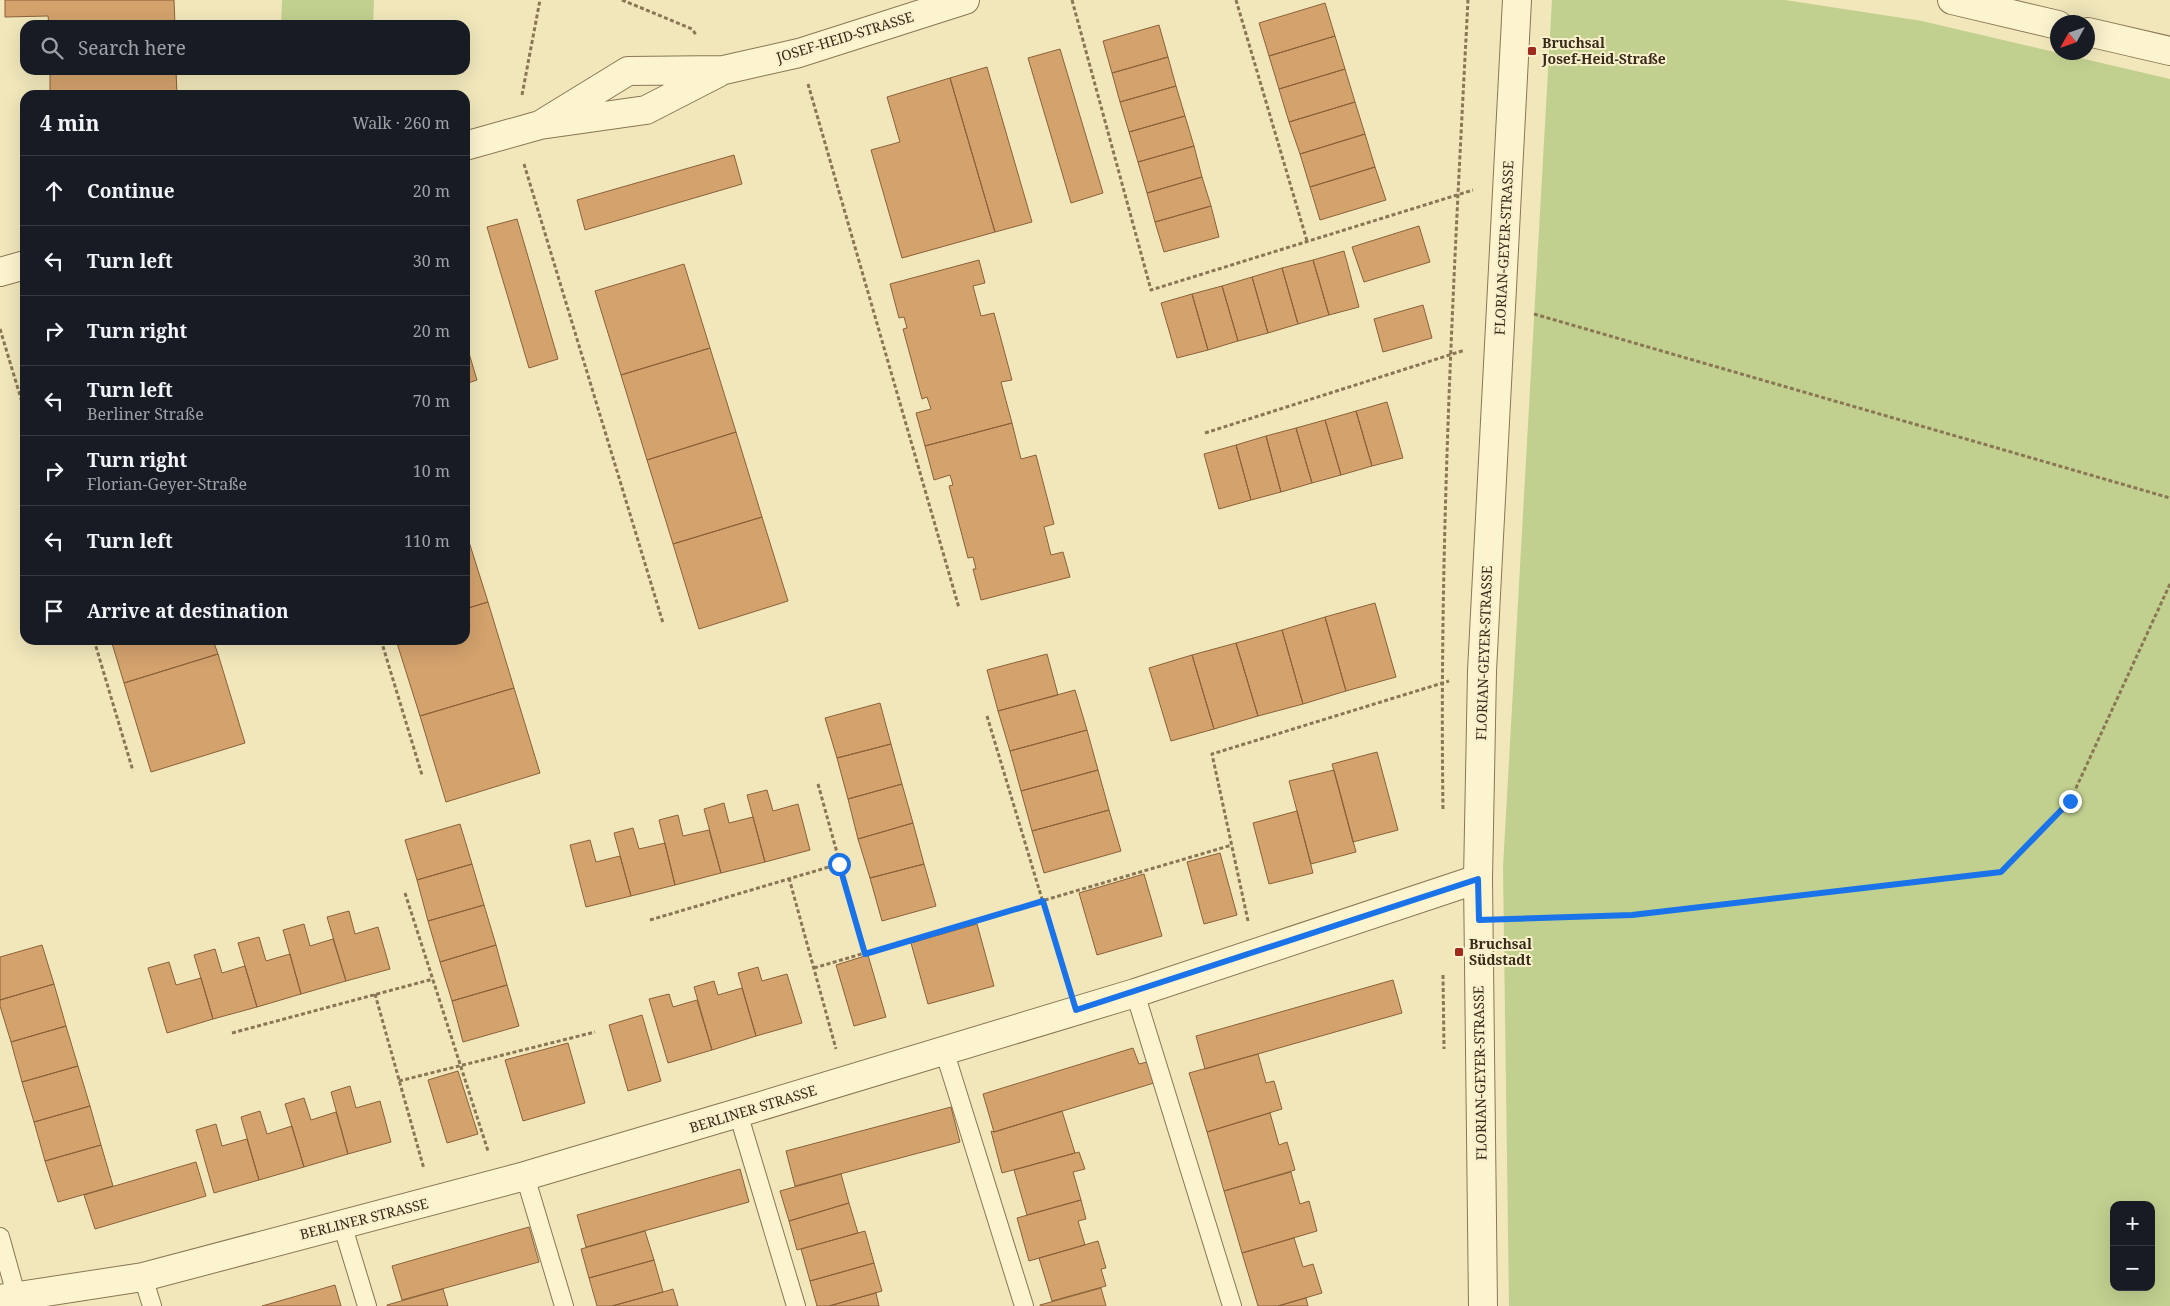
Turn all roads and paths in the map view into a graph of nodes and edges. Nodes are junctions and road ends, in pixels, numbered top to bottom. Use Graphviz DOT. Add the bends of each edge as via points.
graph roads {
  1 [pos="540,0"];
  2 [pos="622,0"];
  3 [pos="965,0"];
  4 [pos="1072,0"];
  5 [pos="1236,0"];
  6 [pos="1518,0"];
  7 [pos="1952,0"];
  8 [pos="2050,23"];
  9 [pos="2095,34"];
  10 [pos="2170,51"];
  11 [pos="799,52"];
  12 [pos="724,70"];
  13 [pos="540,125"];
  14 [pos="515,133"];
  15 [pos="470,145"];
  16 [pos="1507,179"];
  17 [pos="1307,241"];
  18 [pos="20,266"];
  19 [pos="0,272"];
  20 [pos="1501,304"];
  21 [pos="0,329"];
  22 [pos="1499,339"];
  23 [pos="20,395"];
  24 [pos="1205,433"];
  25 [pos="2170,498"];
  26 [pos="2170,584"];
  27 [pos="959,608"];
  28 [pos="663,623"];
  29 [pos="96,645"];
  30 [pos="383,645"];
  31 [pos="1482,671"];
  32 [pos="987,716"];
  33 [pos="134,771"];
  34 [pos="422,775"];
  35 [pos="818,784"];
  36 [pos="1232,845"];
  37 [pos="839,864"];
  38 [pos="789,878"];
  39 [pos="1478,879"];
  40 [pos="405,893"];
  41 [pos="1043,901"];
  42 [pos="650,920"];
  43 [pos="1479,920"];
  44 [pos="1255,953"];
  45 [pos="865,954"];
  46 [pos="814,968"];
  47 [pos="433,978"];
  48 [pos="1135,993"];
  49 [pos="375,994"];
  50 [pos="1076,1010"];
  51 [pos="595,1032"];
  52 [pos="232,1033"];
  53 [pos="944,1050"];
  54 [pos="461,1066"];
  55 [pos="399,1081"];
  56 [pos="844,1081"];
  57 [pos="738,1113"];
  58 [pos="525,1176"];
  59 [pos="499,1183"];
  60 [pos="433,1201"];
  61 [pos="342,1224"];
  62 [pos="0,1237"];
  63 [pos="143,1278"];
  64 [pos="9,1298"];
  65 [pos="152,1306"];
  66 [pos="367,1306"];
  67 [pos="564,1306"];
  68 [pos="796,1306"];
  69 [pos="1024,1306"];
  70 [pos="1232,1306"];
  71 [pos="1483,1306"];
  1 -- 14 [label="path"];
  2 -- 12 [label="path" via="692,29"];
  3 -- 11 [label="street, JOSEF-HEID-STRASSE"];
  4 -- 17 [label="path" via="1151,290"];
  5 -- 17 [label="path"];
  6 -- 16 [label="street, FLORIAN-GEYER-STRASSE"];
  7 -- 8 [label="street"];
  9 -- 10 [label="street"];
  11 -- 12 [label="street, JOSEF-HEID-STRASSE"];
  11 -- 27 [label="path"];
  12 -- 13 [label="street, JOSEF-HEID-STRASSE" via="646,110"];
  12 -- 13 [label="street, JOSEF-HEID-STRASSE" via="628,71"];
  13 -- 14 [label="street, JOSEF-HEID-STRASSE"];
  14 -- 15 [label="street, JOSEF-HEID-STRASSE"];
  14 -- 28 [label="path"];
  16 -- 17 [label="path"];
  16 -- 20 [label="street, FLORIAN-GEYER-STRASSE"];
  18 -- 19 [label="street"];
  20 -- 22 [label="street, FLORIAN-GEYER-STRASSE"];
  20 -- 25 [label="path"];
  21 -- 23 [label="path"];
  22 -- 24 [label="path"];
  22 -- 31 [label="street, FLORIAN-GEYER-STRASSE"];
  26 -- 43 [label="path" via="2070,801 2001,872 1632,915"];
  29 -- 33 [label="path"];
  30 -- 34 [label="path"];
  31 -- 36 [label="path" via="1212,754"];
  31 -- 39 [label="street, FLORIAN-GEYER-STRASSE"];
  32 -- 41 [label="path"];
  35 -- 37 [label="path"];
  36 -- 41 [label="path"];
  36 -- 44 [label="path"];
  37 -- 38 [label="path"];
  37 -- 45 [label="path"];
  38 -- 42 [label="path"];
  38 -- 46 [label="path"];
  39 -- 43 [label="street, FLORIAN-GEYER-STRASSE"];
  39 -- 44 [label="street, BERLINER STRASSE"];
  40 -- 47 [label="path"];
  41 -- 45 [label="path"];
  41 -- 50 [label="path"];
  43 -- 71 [label="street, FLORIAN-GEYER-STRASSE"];
  44 -- 48 [label="street, BERLINER STRASSE"];
  45 -- 46 [label="path"];
  46 -- 56 [label="path"];
  47 -- 49 [label="path"];
  47 -- 54 [label="path"];
  48 -- 50 [label="street, BERLINER STRASSE"];
  48 -- 70 [label="lane"];
  49 -- 52 [label="path"];
  49 -- 55 [label="path"];
  50 -- 53 [label="street, BERLINER STRASSE"];
  51 -- 54 [label="path"];
  53 -- 56 [label="street, BERLINER STRASSE"];
  53 -- 69 [label="lane"];
  54 -- 55 [label="path"];
  54 -- 59 [label="path"];
  55 -- 60 [label="path"];
  56 -- 57 [label="street, BERLINER STRASSE"];
  57 -- 58 [label="street, BERLINER STRASSE"];
  57 -- 68 [label="lane"];
  58 -- 59 [label="street, BERLINER STRASSE"];
  58 -- 67 [label="lane"];
  59 -- 60 [label="street, BERLINER STRASSE"];
  60 -- 61 [label="street, BERLINER STRASSE"];
  61 -- 63 [label="street, BERLINER STRASSE"];
  61 -- 66 [label="lane"];
  62 -- 64 [label="lane, BERLINER STRASSE"];
  63 -- 64 [label="street, BERLINER STRASSE"];
  63 -- 65 [label="lane"];
}
